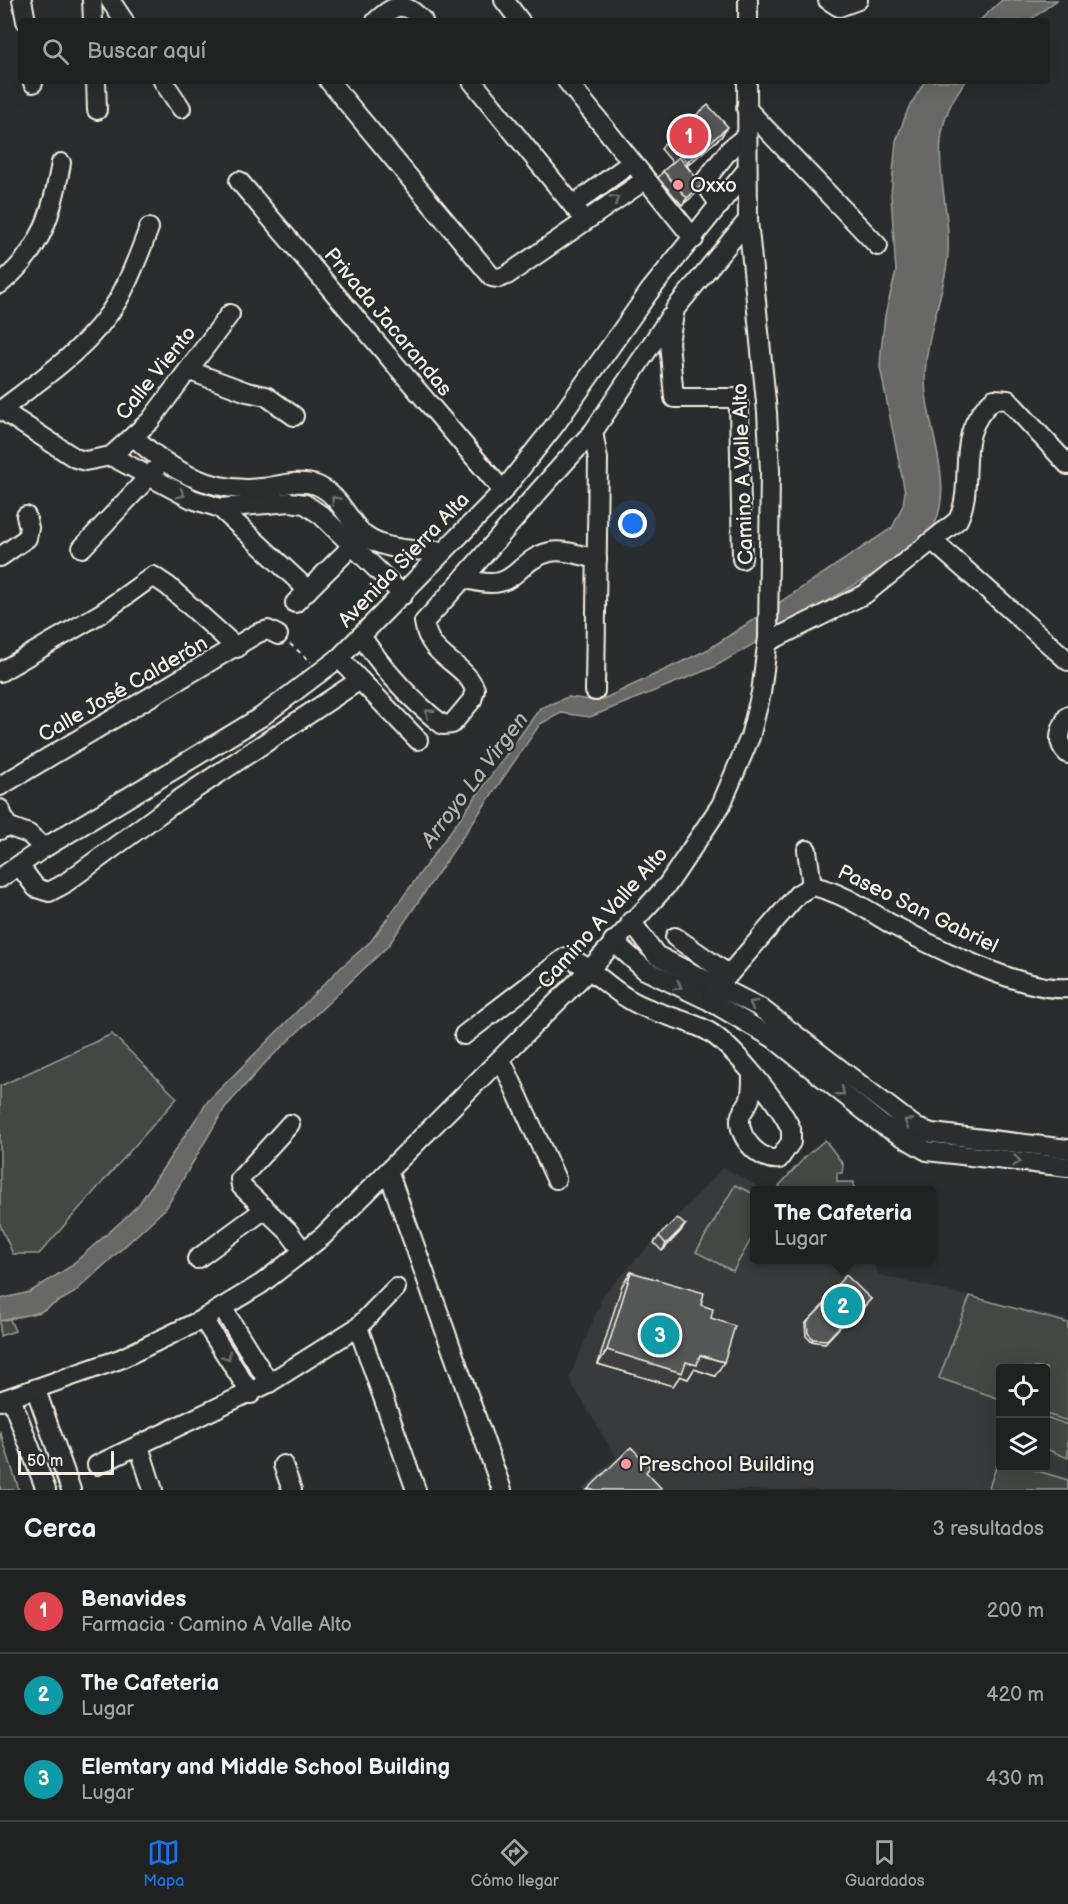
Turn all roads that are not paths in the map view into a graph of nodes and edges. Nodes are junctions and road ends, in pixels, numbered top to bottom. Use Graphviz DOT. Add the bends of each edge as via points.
graph roads {
  1 [pos="22,0"];
  2 [pos="92,0"];
  3 [pos="110,0"];
  4 [pos="504,0"];
  5 [pos="748,0"];
  6 [pos="828,0"];
  7 [pos="858,0"];
  8 [pos="25,18"];
  9 [pos="93,18"];
  10 [pos="122,18"];
  11 [pos="380,18"];
  12 [pos="420,18"];
  13 [pos="518,18"];
  14 [pos="748,18"];
  15 [pos="96,84"];
  16 [pos="165,84"];
  17 [pos="331,84"];
  18 [pos="474,84"];
  19 [pos="569,84"];
  20 [pos="747,84"];
  21 [pos="181,108"];
  22 [pos="746,108"];
  23 [pos="97,110"];
  24 [pos="746,136"];
  25 [pos="631,163"];
  26 [pos="61,164"];
  27 [pos="746,171"];
  28 [pos="645,180"];
  29 [pos="239,181"];
  30 [pos="720,205"];
  31 [pos="579,212"];
  32 [pos="748,220"];
  33 [pos="149,228"];
  34 [pos="694,238"];
  35 [pos="878,246"];
  36 [pos="0,284"];
  37 [pos="675,309"];
  38 [pos="230,314"];
  39 [pos="190,371"];
  40 [pos="1,410"];
  41 [pos="294,416"];
  42 [pos="593,432"];
  43 [pos="134,437"];
  44 [pos="111,456"];
  45 [pos="162,462"];
  46 [pos="1068,465"];
  47 [pos="148,478"];
  48 [pos="502,491"];
  49 [pos="290,493"];
  50 [pos="220,508"];
  51 [pos="26,516"];
  52 [pos="358,540"];
  53 [pos="933,542"];
  54 [pos="81,548"];
  55 [pos="444,551"];
  56 [pos="0,556"];
  57 [pos="597,559"];
  58 [pos="742,559"];
  59 [pos="464,578"];
  60 [pos="308,590"];
  61 [pos="403,595"];
  62 [pos="294,603"];
  63 [pos="273,633"];
  64 [pos="362,636"];
  65 [pos="768,640"];
  66 [pos="237,648"];
  67 [pos="339,658"];
  68 [pos="1068,661"];
  69 [pos="0,672"];
  70 [pos="360,680"];
  71 [pos="595,691"];
  72 [pos="1068,716"];
  73 [pos="418,740"];
  74 [pos="1068,754"];
  75 [pos="0,786"];
  76 [pos="2,822"];
  77 [pos="44,848"];
  78 [pos="807,850"];
  79 [pos="19,866"];
  80 [pos="0,878"];
  81 [pos="812,886"];
  82 [pos="631,921"];
  83 [pos="675,937"];
  84 [pos="614,941"];
  85 [pos="650,962"];
  86 [pos="588,971"];
  87 [pos="717,987"];
  88 [pos="1068,988"];
  89 [pos="464,1035"];
  90 [pos="501,1059"];
  91 [pos="752,1076"];
  92 [pos="290,1124"];
  93 [pos="1068,1149"];
  94 [pos="1049,1156"];
  95 [pos="1068,1167"];
  96 [pos="388,1171"];
  97 [pos="556,1179"];
  98 [pos="265,1209"];
  99 [pos="303,1251"];
  100 [pos="197,1259"];
  101 [pos="396,1288"];
  102 [pos="223,1309"];
  103 [pos="203,1319"];
  104 [pos="358,1327"];
  105 [pos="269,1383"];
  106 [pos="36,1390"];
  107 [pos="251,1394"];
  108 [pos="5,1399"];
  109 [pos="139,1446"];
  110 [pos="97,1465"];
  111 [pos="283,1465"];
  112 [pos="46,1490"];
  113 [pos="71,1490"];
  114 [pos="153,1490"];
  115 [pos="292,1490"];
  116 [pos="417,1490"];
  117 [pos="502,1490"];
  1 -- 8 [label="street"];
  2 -- 9 [label="street"];
  3 -- 10 [label="street"];
  4 -- 13 [label="street"];
  5 -- 14 [label="street"];
  6 -- 7 [label="street" via="840,7"];
  11 -- 12 [label="street" via="395,6 414,11"];
  15 -- 23 [label="street"];
  16 -- 21 [label="street"];
  17 -- 31 [label="street" via="492,277 507,275"];
  18 -- 31 [label="street"];
  19 -- 25 [label="street"];
  20 -- 22 [label="street, Camino A Valle Alto"];
  22 -- 24 [label="street, Camino A Valle Alto"];
  22 -- 35 [label="street"];
  24 -- 27 [label="street, Camino A Valle Alto"];
  24 -- 30 [label="street" via="730,149 704,182"];
  25 -- 28 [label="street"];
  25 -- 31 [label="street"];
  26 -- 36 [label="street" via="53,210 38,241"];
  27 -- 30 [label="street, Avenida Sierra Alta"];
  27 -- 32 [label="street, Camino A Valle Alto"];
  31 -- 28 [label="street, one-way"];
  28 -- 34 [label="street"];
  29 -- 48 [label="street, Privada Jacarandas"];
  30 -- 34 [label="street, Avenida Sierra Alta"];
  32 -- 37 [label="street"];
  32 -- 65 [label="street, Camino A Valle Alto" via="770,471"];
  33 -- 40 [label="street" via="118,301 96,330 71,355"];
  34 -- 48 [label="street, Avenida Sierra Alta" via="649,292 561,417"];
  37 -- 42 [label="street"];
  37 -- 58 [label="street" via="669,342 674,398 733,399 739,406"];
  38 -- 39 [label="street, Calle Viento"];
  39 -- 41 [label="street" via="267,396"];
  39 -- 43 [label="street, Calle Viento"];
  40 -- 44 [label="street" via="75,458 85,461"];
  42 -- 57 [label="street" via="598,459"];
  42 -- 59 [label="street" via="543,484"];
  43 -- 44 [label="street, Calle Viento"];
  43 -- 45 [label="street"];
  44 -- 47 [label="street"];
  45 -- 47 [label="street"];
  45 -- 49 [label="street" via="190,477 222,487"];
  46 -- 53 [label="street" via="1008,400 994,399 971,433 966,453 965,507 958,520"];
  47 -- 50 [label="street, one-way"];
  47 -- 54 [label="street"];
  48 -- 55 [label="street, Avenida Sierra Alta"];
  49 -- 50 [label="street"];
  49 -- 52 [label="street"];
  50 -- 60 [label="street"];
  51 -- 56 [label="street" via="27,538"];
  52 -- 55 [label="street"];
  52 -- 60 [label="street"];
  52 -- 61 [label="street"];
  53 -- 65 [label="street" via="865,594"];
  53 -- 68 [label="street"];
  55 -- 61 [label="street, Avenida Sierra Alta"];
  57 -- 59 [label="street" via="550,551 508,581 480,583"];
  57 -- 71 [label="street"];
  59 -- 64 [label="street, one-way" via="424,622 426,638 475,689 472,700 452,724 443,725 428,714 382,668"];
  60 -- 62 [label="street"];
  61 -- 64 [label="street, Avenida Sierra Alta"];
  63 -- 66 [label="street, Calle José Calderón" via="258,633"];
  64 -- 67 [label="street, Avenida Sierra Alta"];
  65 -- 82 [label="street, Camino A Valle Alto" via="750,737 731,785 684,864"];
  66 -- 69 [label="street" via="168,586 149,577 103,612"];
  66 -- 75 [label="street, Calle José Calderón"];
  67 -- 70 [label="street"];
  67 -- 77 [label="street, Avenida Sierra Alta" via="261,717"];
  70 -- 73 [label="street"];
  70 -- 79 [label="street" via="177,801 64,884 49,892 36,888"];
  72 -- 74 [label="street" via="1059,736 1061,748"];
  76 -- 77 [label="street" via="28,834"];
  77 -- 79 [label="street, Avenida Sierra Alta"];
  78 -- 81 [label="street"];
  79 -- 80 [label="street, Avenida Sierra Alta"];
  81 -- 87 [label="street, Paseo San Gabriel" via="798,894"];
  81 -- 88 [label="street, Paseo San Gabriel" via="831,890 919,939 1018,981 1040,988"];
  82 -- 84 [label="street, Camino A Valle Alto"];
  82 -- 85 [label="street"];
  83 -- 87 [label="street"];
  84 -- 85 [label="street"];
  84 -- 86 [label="street, Camino A Valle Alto"];
  85 -- 87 [label="street"];
  86 -- 89 [label="street" via="575,959 566,957"];
  86 -- 90 [label="street, Camino A Valle Alto"];
  86 -- 91 [label="street" via="631,1001 707,1030 737,1054"];
  87 -- 94 [label="street" via="759,1007 817,1062 896,1113 929,1142"];
  90 -- 96 [label="street, Camino A Valle Alto"];
  90 -- 97 [label="street"];
  92 -- 98 [label="street" via="240,1179 241,1186"];
  93 -- 94 [label="street"];
  94 -- 95 [label="street"];
  96 -- 99 [label="street, Camino A Valle Alto" via="324,1236"];
  96 -- 117 [label="street"];
  98 -- 99 [label="street"];
  98 -- 100 [label="street"];
  99 -- 102 [label="street, Camino A Valle Alto"];
  101 -- 104 [label="street"];
  102 -- 103 [label="street, Camino A Valle Alto"];
  102 -- 105 [label="street"];
  103 -- 106 [label="street, Camino A Valle Alto" via="120,1359"];
  103 -- 107 [label="street, one-way"];
  104 -- 105 [label="street"];
  104 -- 116 [label="street"];
  105 -- 107 [label="street"];
  106 -- 108 [label="street, Camino A Valle Alto"];
  106 -- 113 [label="street"];
  107 -- 109 [label="street"];
  108 -- 112 [label="street"];
  109 -- 110 [label="street"];
  109 -- 114 [label="street"];
  111 -- 115 [label="street"];
}
